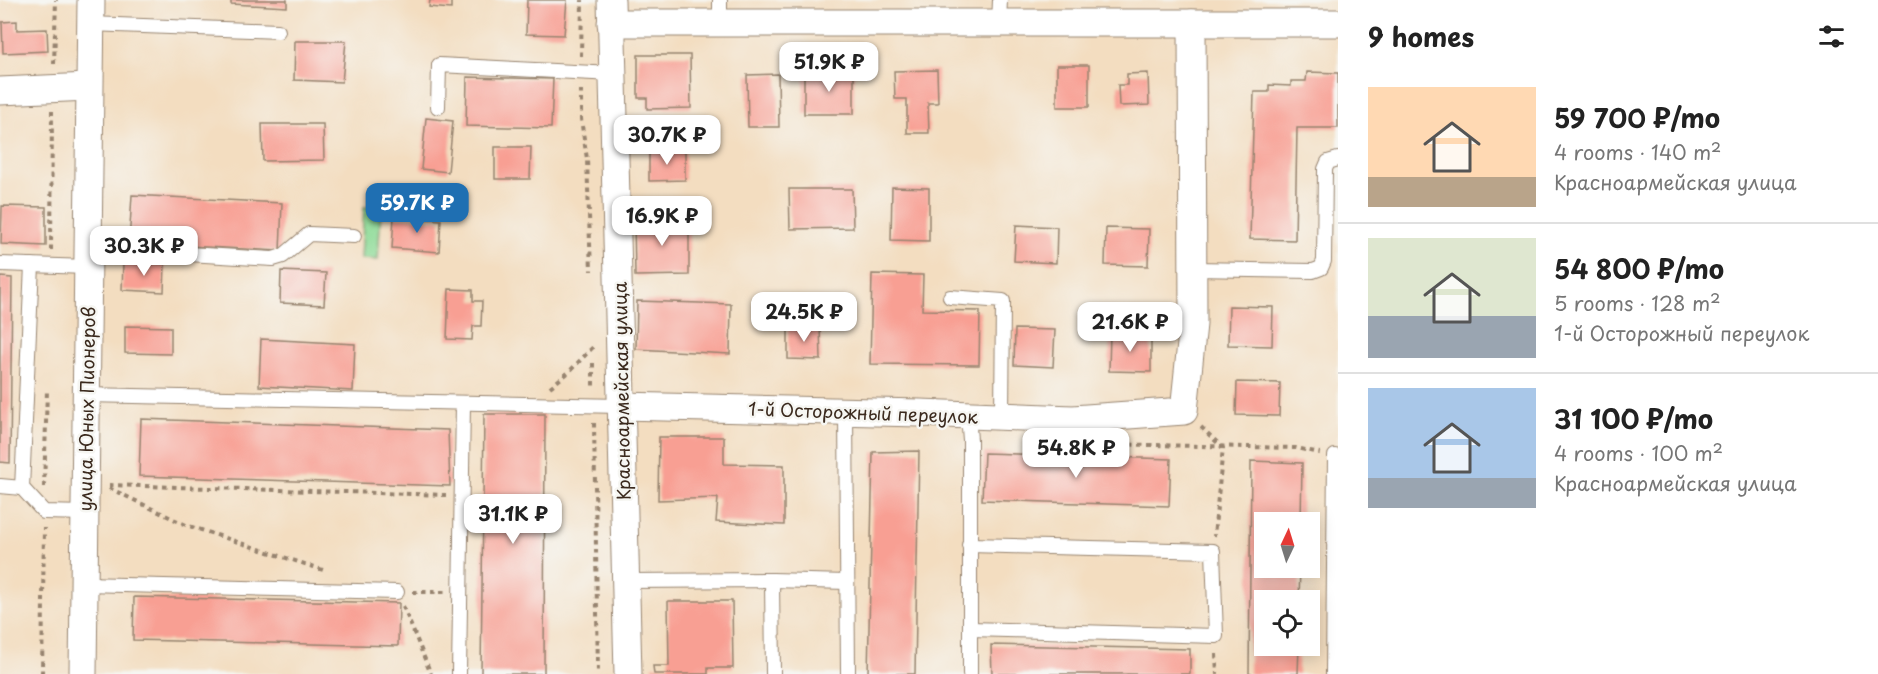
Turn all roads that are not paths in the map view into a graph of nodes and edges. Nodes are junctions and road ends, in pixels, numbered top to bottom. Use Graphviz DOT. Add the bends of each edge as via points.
graph roads {
  1 [pos="611,11"];
  2 [pos="720,11"];
  3 [pos="1149,11"];
  4 [pos="90,12"];
  5 [pos="1000,12"];
  6 [pos="1192,23"];
  7 [pos="1338,23"];
  8 [pos="278,30"];
  9 [pos="613,74"];
  10 [pos="90,87"];
  11 [pos="0,91"];
  12 [pos="438,107"];
  13 [pos="1338,159"];
  14 [pos="354,236"];
  15 [pos="88,257"];
  16 [pos="0,264"];
  17 [pos="32,265"];
  18 [pos="1194,269"];
  19 [pos="950,297"];
  20 [pos="86,395"];
  21 [pos="463,403"];
  22 [pos="621,406"];
  23 [pos="846,411"];
  24 [pos="968,415"];
  25 [pos="1002,416"];
  26 [pos="1335,456"];
  27 [pos="0,486"];
  28 [pos="22,488"];
  29 [pos="85,513"];
  30 [pos="969,545"];
  31 [pos="772,580"];
  32 [pos="626,581"];
  33 [pos="847,582"];
  34 [pos="84,584"];
  35 [pos="397,592"];
  36 [pos="970,629"];
  37 [pos="83,674"];
  38 [pos="459,674"];
  39 [pos="628,674"];
  40 [pos="773,674"];
  41 [pos="848,674"];
  42 [pos="970,674"];
  43 [pos="1333,674"];
  1 -- 2 [label="street"];
  1 -- 9 [label="street, Красноармейская улица"];
  2 -- 5 [label="street"];
  3 -- 5 [label="street"];
  3 -- 6 [label="street"];
  4 -- 8 [label="lane"];
  4 -- 10 [label="street, улица Юных Пионеров"];
  6 -- 7 [label="street"];
  6 -- 18 [label="street, 1-й Осторожный переулок"];
  9 -- 12 [label="lane" via="439,65"];
  9 -- 22 [label="street, Красноармейская улица"];
  10 -- 11 [label="street"];
  10 -- 15 [label="street, улица Юных Пионеров"];
  13 -- 18 [label="lane" via="1328,162 1325,169 1321,268"];
  14 -- 15 [label="lane" via="309,234 283,256 273,259"];
  15 -- 17 [label="lane"];
  15 -- 20 [label="street, улица Юных Пионеров"];
  16 -- 17 [label="lane"];
  17 -- 28 [label="lane"];
  18 -- 25 [label="street, 1-й Осторожный переулок" via="1184,411 1073,419"];
  19 -- 25 [label="lane" via="1003,301"];
  20 -- 21 [label="lane"];
  20 -- 29 [label="street, улица Юных Пионеров"];
  21 -- 22 [label="lane"];
  21 -- 38 [label="lane"];
  22 -- 23 [label="street, 1-й Осторожный переулок"];
  22 -- 32 [label="street, Красноармейская улица"];
  23 -- 24 [label="street, 1-й Осторожный переулок"];
  23 -- 33 [label="lane"];
  24 -- 25 [label="street, 1-й Осторожный переулок"];
  24 -- 30 [label="lane"];
  26 -- 43 [label="lane"];
  27 -- 28 [label="lane"];
  28 -- 29 [label="lane" via="44,512"];
  29 -- 34 [label="street, улица Юных Пионеров"];
  30 -- 36 [label="lane"];
  30 -- 36 [label="lane" via="1213,551 1216,636"];
  31 -- 32 [label="lane"];
  31 -- 33 [label="lane"];
  31 -- 40 [label="lane"];
  32 -- 39 [label="street, Красноармейская улица"];
  33 -- 41 [label="lane"];
  34 -- 35 [label="lane"];
  34 -- 37 [label="street, улица Юных Пионеров"];
  36 -- 42 [label="lane"];
}
